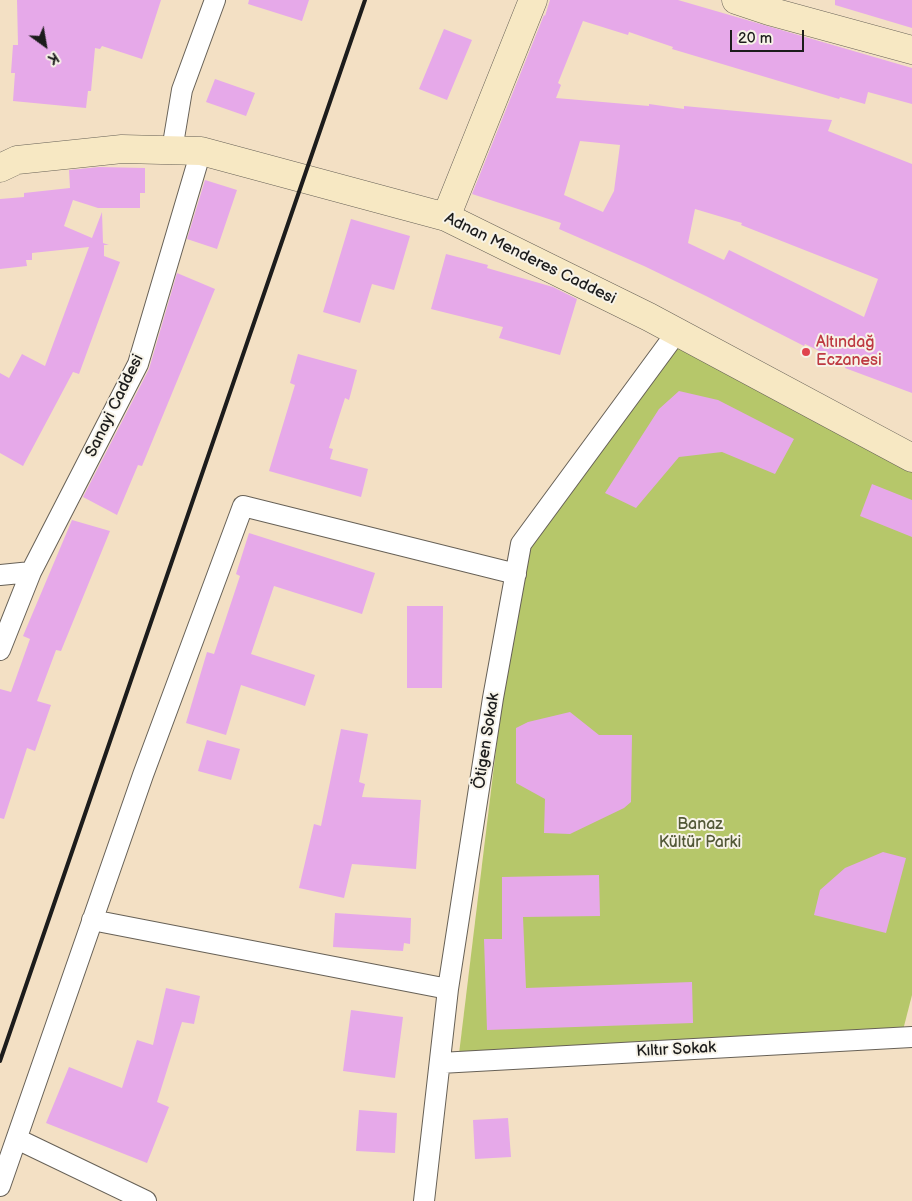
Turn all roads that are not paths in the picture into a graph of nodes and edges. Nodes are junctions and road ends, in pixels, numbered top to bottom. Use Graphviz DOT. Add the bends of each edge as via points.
graph roads {
  1 [pos="216,0"];
  2 [pos="533,0"];
  3 [pos="736,0"];
  4 [pos="912,50"];
  5 [pos="172,150"];
  6 [pos="200,151"];
  7 [pos="0,168"];
  8 [pos="446,217"];
  9 [pos="677,332"];
  10 [pos="912,458"];
  11 [pos="31,572"];
  12 [pos="516,574"];
  13 [pos="0,575"];
  14 [pos="0,650"];
  15 [pos="92,920"];
  16 [pos="448,989"];
  17 [pos="911,1031"];
  18 [pos="440,1064"];
  19 [pos="17,1139"];
  20 [pos="0,1186"];
  21 [pos="146,1201"];
  22 [pos="424,1201"];
  1 -- 5 [label="street" via="182,90"];
  2 -- 8 [label="street"];
  3 -- 4 [label="street"];
  5 -- 6 [label="street, Adnan Menderes Caddesi"];
  5 -- 7 [label="street, Adnan Menderes Caddesi" via="122,149 17,160"];
  6 -- 8 [label="street, Adnan Menderes Caddesi"];
  6 -- 11 [label="street, Sanayi Caddesi" via="138,364"];
  8 -- 9 [label="street, Adnan Menderes Caddesi"];
  9 -- 10 [label="street, Adnan Menderes Caddesi"];
  9 -- 12 [label="street, Ötigen Sokak" via="521,544"];
  11 -- 13 [label="street"];
  11 -- 14 [label="street, Sanayi Caddesi"];
  12 -- 15 [label="street" via="243,506"];
  12 -- 16 [label="street, Ötigen Sokak" via="493,698"];
  15 -- 16 [label="street"];
  15 -- 19 [label="street"];
  16 -- 18 [label="street, Ötigen Sokak"];
  17 -- 18 [label="street, Kıltır Sokak"];
  18 -- 22 [label="street, Ötigen Sokak"];
  19 -- 20 [label="street"];
  19 -- 21 [label="street"];
}
